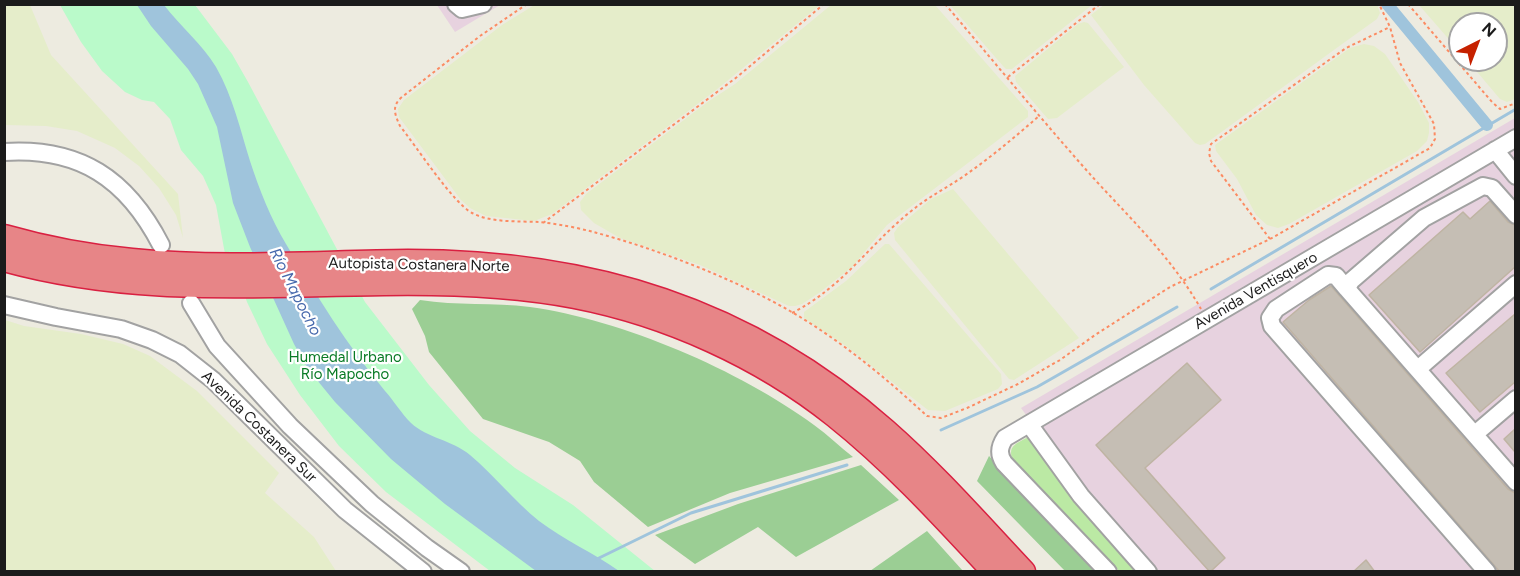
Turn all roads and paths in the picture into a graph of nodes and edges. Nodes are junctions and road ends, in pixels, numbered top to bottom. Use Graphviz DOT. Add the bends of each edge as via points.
graph roads {
  1 [pos="456,4"];
  2 [pos="483,4"];
  3 [pos="527,4"];
  4 [pos="824,4"];
  5 [pos="945,4"];
  6 [pos="1100,4"];
  7 [pos="1380,4"];
  8 [pos="1408,4"];
  9 [pos="1390,27"];
  10 [pos="1008,77"];
  11 [pos="1515,103"];
  12 [pos="1039,116"];
  13 [pos="1515,138"];
  14 [pos="1495,150"];
  15 [pos="4,152"];
  16 [pos="1515,176"];
  17 [pos="1515,215"];
  18 [pos="543,223"];
  19 [pos="4,237"];
  20 [pos="1270,240"];
  21 [pos="161,245"];
  22 [pos="4,259"];
  23 [pos="379,273"];
  24 [pos="1184,280"];
  25 [pos="1515,284"];
  26 [pos="1347,289"];
  27 [pos="1193,295"];
  28 [pos="191,303"];
  29 [pos="4,305"];
  30 [pos="792,312"];
  31 [pos="217,346"];
  32 [pos="194,365"];
  33 [pos="1419,368"];
  34 [pos="263,398"];
  35 [pos="1515,399"];
  36 [pos="247,414"];
  37 [pos="1029,424"];
  38 [pos="1475,434"];
  39 [pos="1515,482"];
  40 [pos="423,572"];
  41 [pos="461,572"];
  42 [pos="996,572"];
  43 [pos="1023,572"];
  44 [pos="1108,572"];
  45 [pos="1148,572"];
  46 [pos="1487,572"];
  1 -- 2 [label="street" via="462,9"];
  3 -- 18 [label="path" via="402,97 394,111 400,126 470,212 489,218"];
  4 -- 18 [label="path" via="737,77"];
  5 -- 10 [label="path"];
  6 -- 10 [label="path"];
  7 -- 9 [label="path"];
  8 -- 11 [label="path" via="1492,102 1500,109"];
  9 -- 20 [label="path" via="1400,63 1434,124 1433,144 1426,152"];
  9 -- 20 [label="path" via="1346,48 1211,144 1211,161"];
  10 -- 12 [label="path"];
  12 -- 24 [label="path"];
  12 -- 30 [label="path" via="964,176 909,213 844,276"];
  13 -- 14 [label="street, Avenida Ventisquero"];
  14 -- 16 [label="street"];
  14 -- 37 [label="street, Avenida Ventisquero"];
  15 -- 21 [label="street" via="48,153 99,172 136,205"];
  17 -- 26 [label="street" via="1492,188 1483,186 1424,218 1351,281"];
  18 -- 30 [label="path" via="600,234 678,260"];
  19 -- 23 [label="highway, Autopista Costanera Norte" via="62,252 160,264"];
  20 -- 24 [label="path"];
  22 -- 23 [label="highway, Autopista Costanera Norte" via="104,279 229,287"];
  23 -- 42 [label="highway, Autopista Costanera Norte" via="574,296 643,314 717,343 783,378 834,414 903,475"];
  23 -- 43 [label="highway, Autopista Costanera Norte" via="478,264 562,274 630,290 734,330 822,382 885,430"];
  24 -- 27 [label="path"];
  24 -- 30 [label="path" via="1039,373 993,397 936,418 927,416 881,374"];
  25 -- 33 [label="street"];
  26 -- 33 [label="street"];
  26 -- 46 [label="street" via="1336,276 1328,275 1276,309 1270,318 1272,326"];
  28 -- 31 [label="street, Avenida Costanera Sur"];
  29 -- 32 [label="street, Avenida Costanera Sur" via="138,334 166,346"];
  31 -- 32 [label="street" via="202,350"];
  31 -- 34 [label="street, Avenida Costanera Sur"];
  32 -- 36 [label="street, Avenida Costanera Sur"];
  33 -- 38 [label="street"];
  34 -- 36 [label="street" via="259,409"];
  34 -- 41 [label="street, Avenida Costanera Sur" via="372,504"];
  35 -- 38 [label="street"];
  36 -- 40 [label="street, Avenida Costanera Sur" via="345,510"];
  37 -- 44 [label="street, Avenida Ventisquero" via="1008,436 1000,447 1001,458"];
  37 -- 45 [label="street" via="1081,496"];
  38 -- 39 [label="street"];
}
